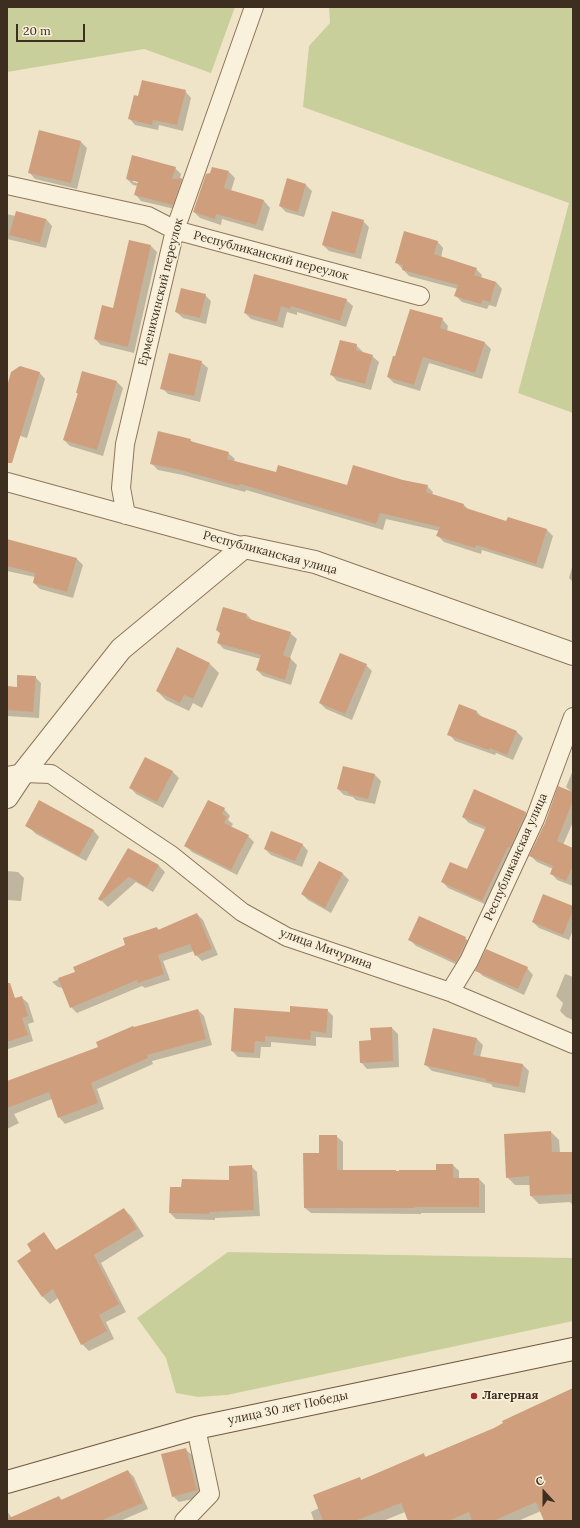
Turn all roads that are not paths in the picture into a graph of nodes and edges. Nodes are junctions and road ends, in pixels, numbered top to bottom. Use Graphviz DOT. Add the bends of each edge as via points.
graph roads {
  1 [pos="254,7"];
  2 [pos="7,185"];
  3 [pos="175,230"];
  4 [pos="420,296"];
  5 [pos="7,482"];
  6 [pos="126,515"];
  7 [pos="244,547"];
  8 [pos="573,654"];
  9 [pos="573,717"];
  10 [pos="15,774"];
  11 [pos="7,797"];
  12 [pos="450,992"];
  13 [pos="573,1044"];
  14 [pos="573,1349"];
  15 [pos="196,1428"];
  16 [pos="7,1482"];
  17 [pos="184,1521"];
  1 -- 3 [label="street, Ерменихинский переулок"];
  2 -- 3 [label="street, Республиканский переулок" via="148,216"];
  3 -- 4 [label="street, Республиканский переулок"];
  3 -- 6 [label="street, Ерменихинский переулок" via="125,444 121,488"];
  5 -- 6 [label="street, Республиканская улица"];
  6 -- 7 [label="street, Республиканская улица"];
  7 -- 8 [label="street, Республиканская улица" via="315,562"];
  7 -- 10 [label="street" via="122,649"];
  9 -- 12 [label="street, Республиканская улица" via="535,819 469,961"];
  10 -- 11 [label="street"];
  10 -- 12 [label="street, улица Мичурина" via="51,774 171,855 242,912 287,937"];
  12 -- 13 [label="street, улица Мичурина"];
  14 -- 15 [label="street, улица 30 лет Победы"];
  15 -- 16 [label="street, улица 30 лет Победы"];
  15 -- 17 [label="street" via="210,1494"];
}
